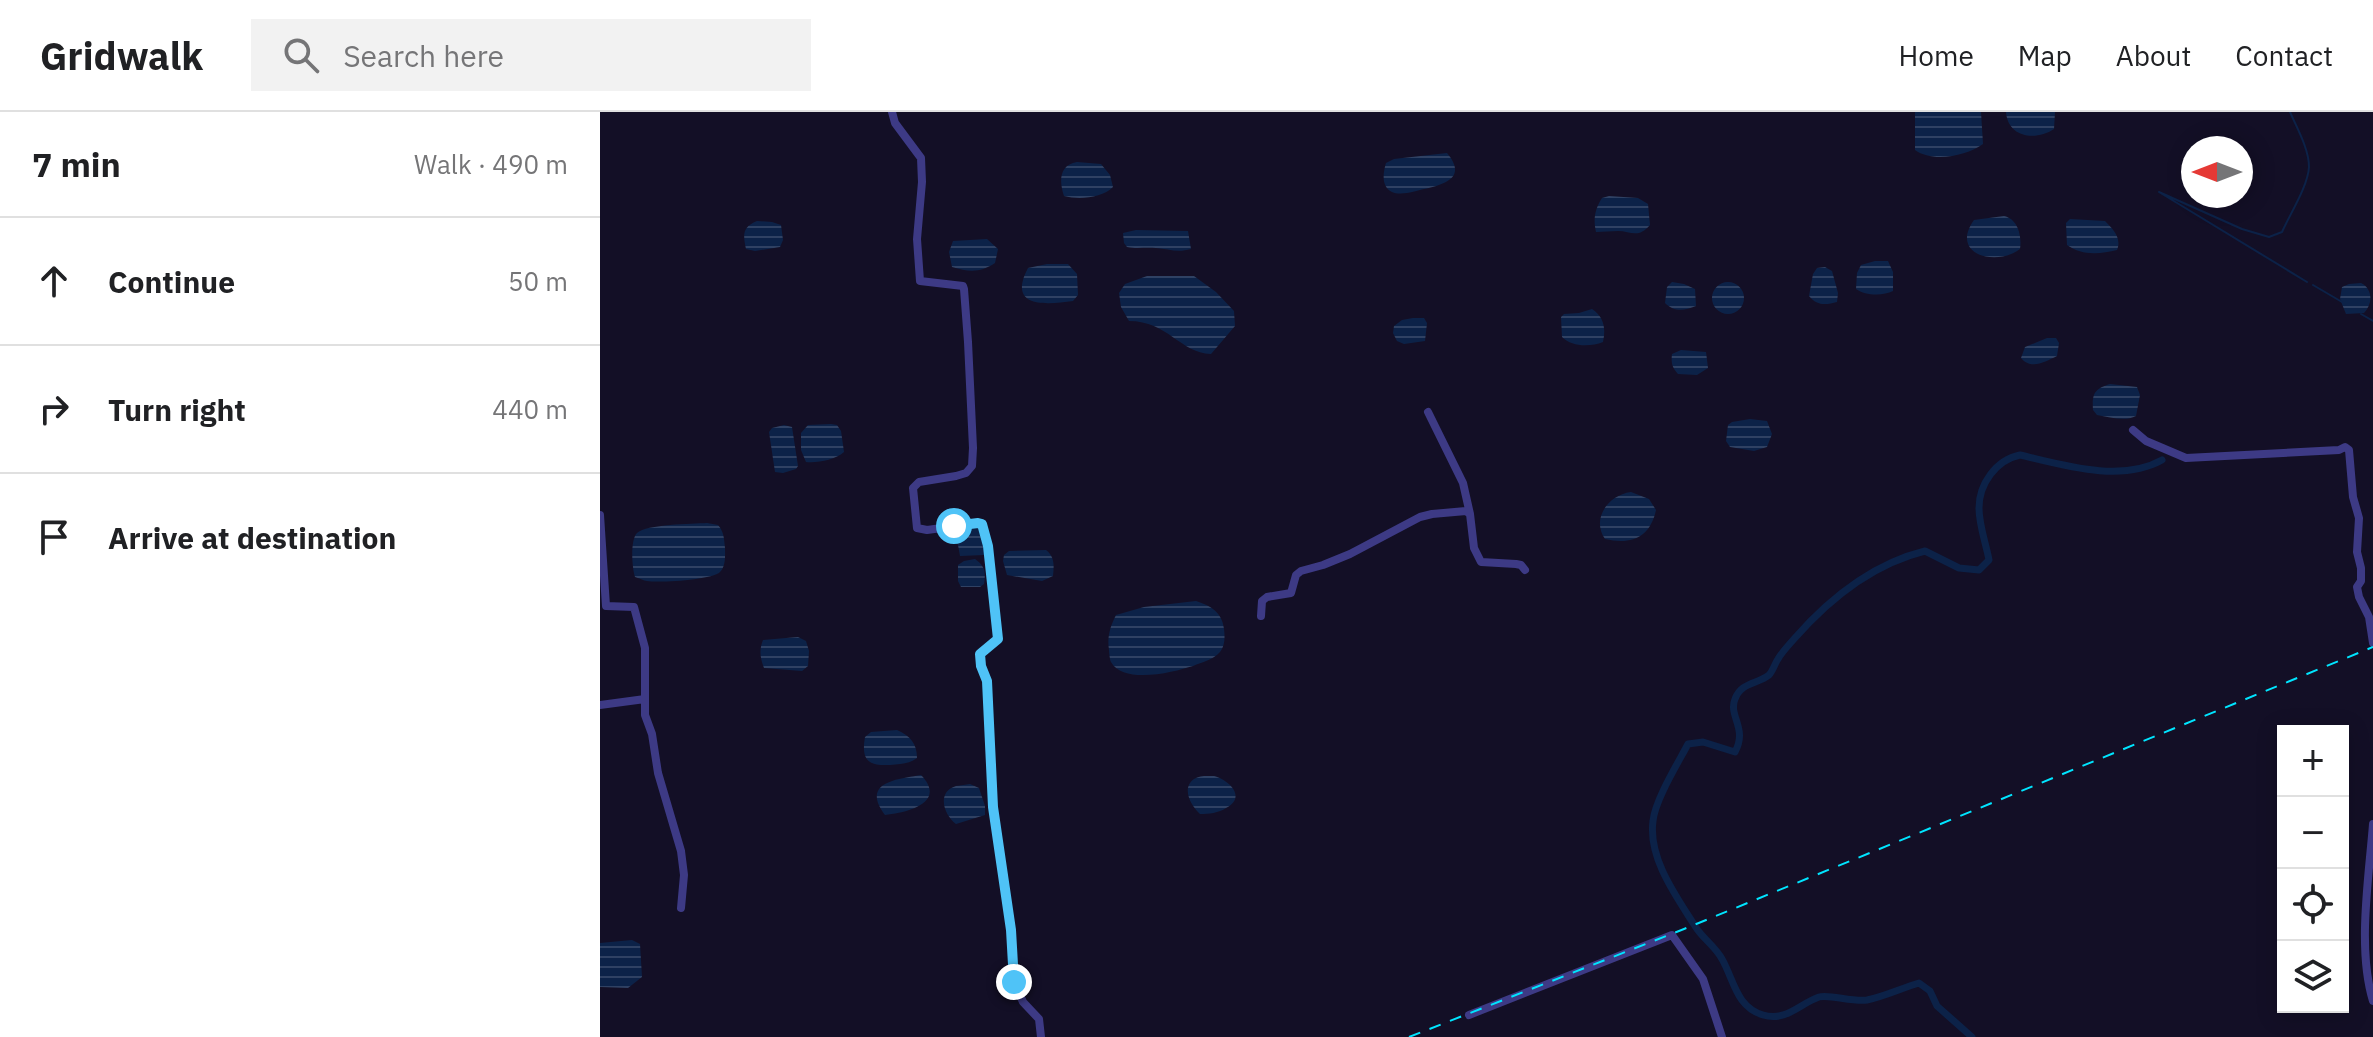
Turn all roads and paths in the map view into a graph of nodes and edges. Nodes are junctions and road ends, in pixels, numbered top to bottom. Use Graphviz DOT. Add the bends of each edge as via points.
graph roads {
  1 [pos="892,112"];
  2 [pos="1428,412"];
  3 [pos="2133,430"];
  4 [pos="1470,514"];
  5 [pos="600,515"];
  6 [pos="1525,570"];
  7 [pos="1261,616"];
  8 [pos="2373,643"];
  9 [pos="645,699"];
  10 [pos="600,705"];
  11 [pos="2373,824"];
  12 [pos="681,908"];
  13 [pos="2373,1001"];
  14 [pos="1469,1015"];
  15 [pos="1041,1037"];
  16 [pos="1722,1037"];
  1 -- 15 [label="street" via="921,158 920,281 964,289 972,466 966,473 919,482 913,488 914,509 917,528 982,524 988,546 998,639 980,654 987,681 993,807 1014,982 1039,1019"];
  2 -- 4 [label="street" via="1463,483"];
  3 -- 8 [label="street" via="2186,458 2349,450 2359,518 2357,587"];
  4 -- 6 [label="street" via="1481,562 1516,564"];
  4 -- 7 [label="street" via="1420,517 1350,554 1301,571 1291,593 1262,601"];
  5 -- 9 [label="street" via="606,606 636,610 645,648"];
  9 -- 10 [label="street"];
  9 -- 12 [label="street" via="658,773 681,851"];
  11 -- 13 [label="street" via="2365,960"];
  14 -- 16 [label="street" via="1672,935 1703,979"];
}
